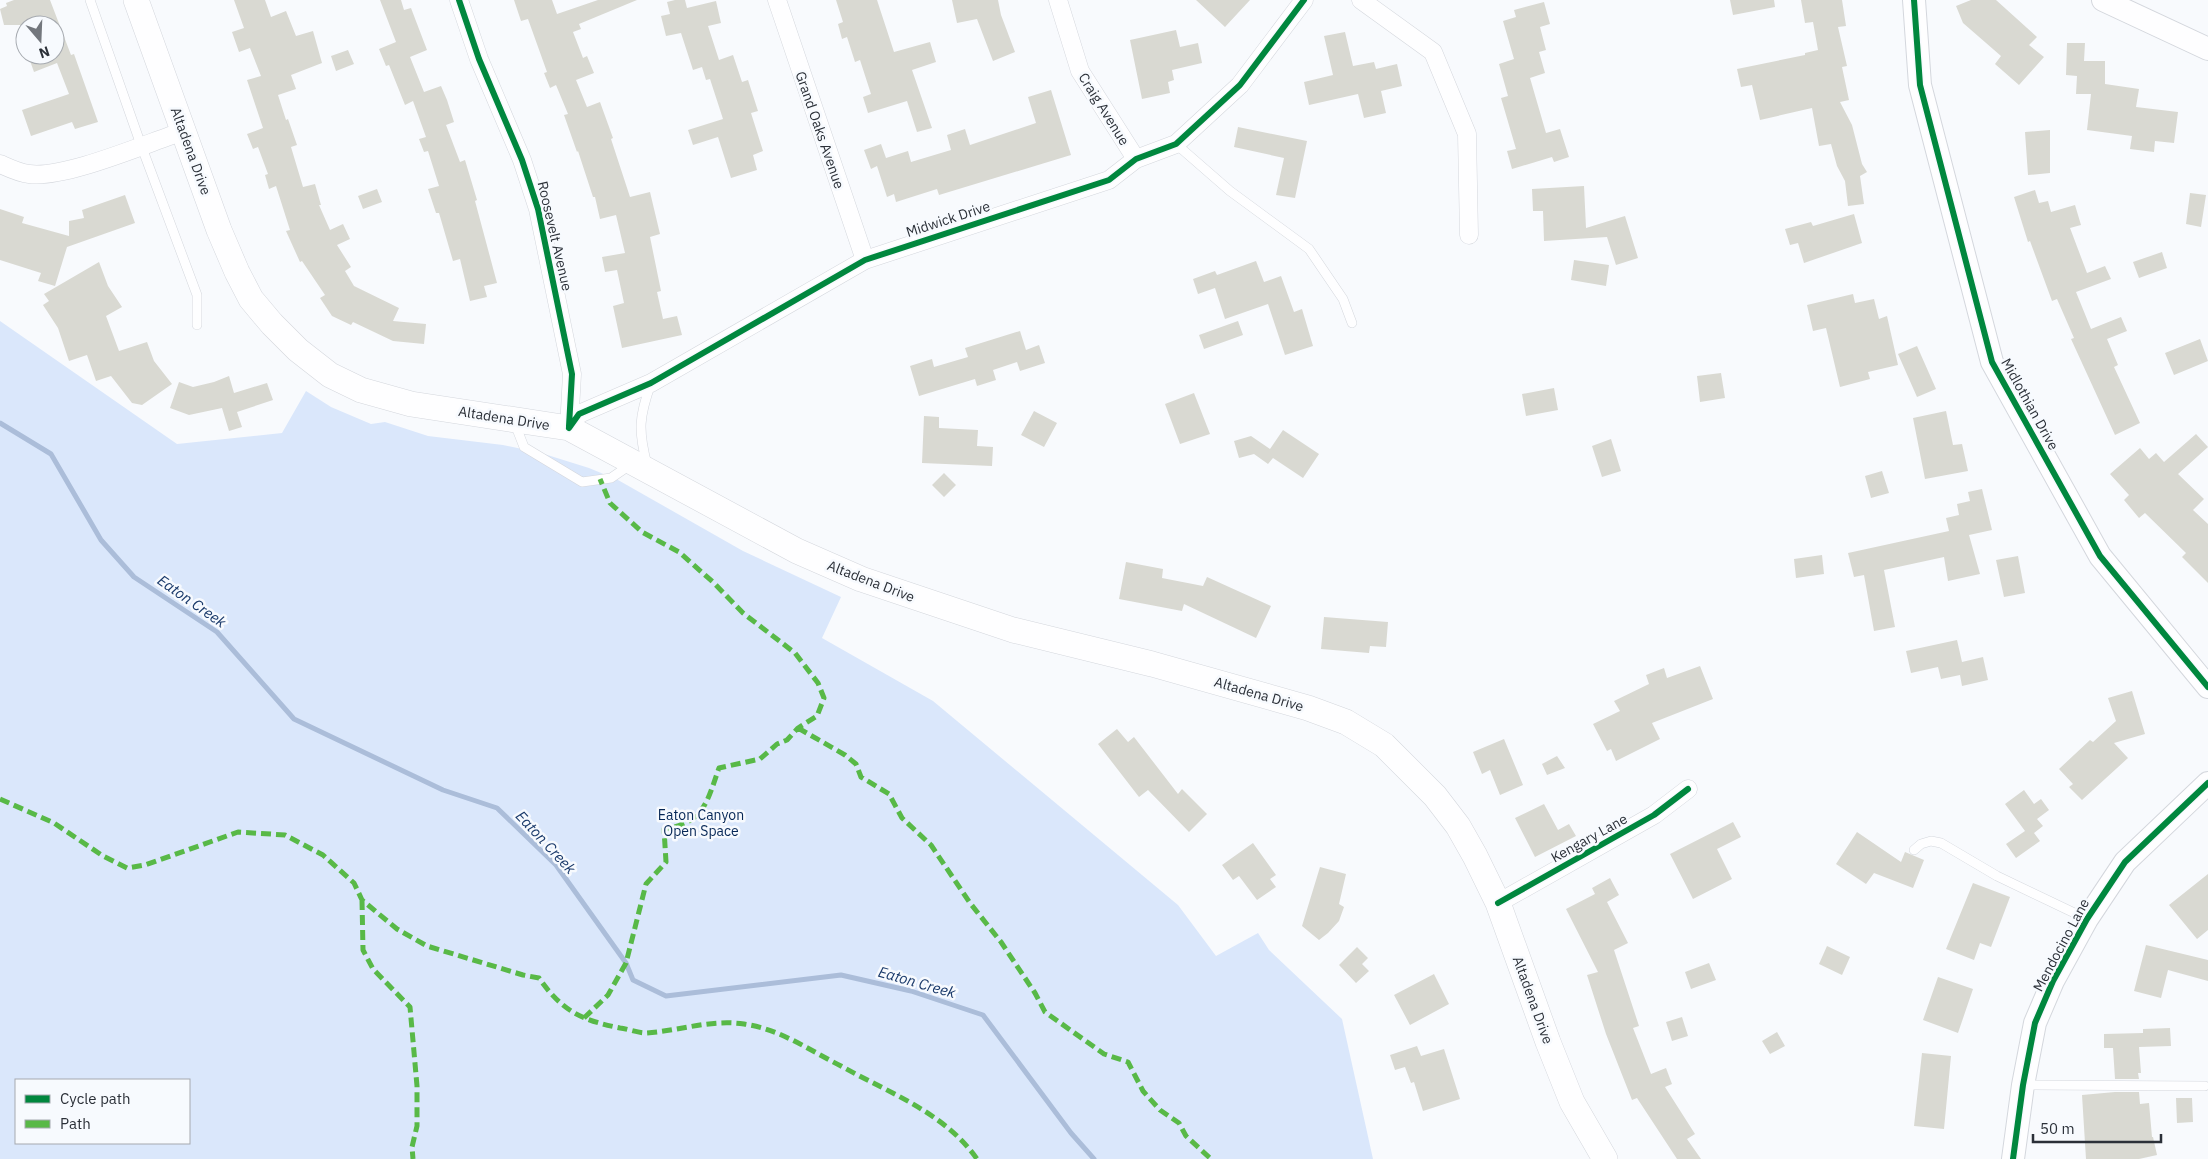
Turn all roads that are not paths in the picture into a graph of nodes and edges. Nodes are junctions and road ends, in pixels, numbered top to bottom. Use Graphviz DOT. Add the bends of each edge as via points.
graph roads {
  1 [pos="90,0"];
  2 [pos="136,0"];
  3 [pos="459,0"];
  4 [pos="777,0"];
  5 [pos="1058,0"];
  6 [pos="1304,0"];
  7 [pos="1361,0"];
  8 [pos="1914,0"];
  9 [pos="2103,0"];
  10 [pos="2208,49"];
  11 [pos="184,131"];
  12 [pos="1176,144"];
  13 [pos="141,145"];
  14 [pos="1136,159"];
  15 [pos="0,164"];
  16 [pos="1469,234"];
  17 [pos="865,260"];
  18 [pos="1352,323"];
  19 [pos="197,325"];
  20 [pos="651,384"];
  21 [pos="514,419"];
  22 [pos="568,428"];
  23 [pos="640,468"];
  24 [pos="2208,686"];
  25 [pos="2208,783"];
  26 [pos="1688,789"];
  27 [pos="1914,850"];
  28 [pos="1498,904"];
  29 [pos="2087,919"];
  30 [pos="2023,1085"];
  31 [pos="2205,1086"];
  32 [pos="1605,1159"];
  33 [pos="2014,1159"];
  1 -- 13 [label="lane"];
  2 -- 11 [label="main road, Altadena Drive"];
  3 -- 22 [label="street, Roosevelt Avenue" via="538,208 572,374"];
  4 -- 17 [label="street, Grand Oaks Avenue"];
  5 -- 14 [label="street, Craig Avenue" via="1080,71"];
  6 -- 12 [label="street, Midwick Drive" via="1240,85"];
  7 -- 16 [label="street" via="1433,52 1466,134"];
  8 -- 24 [label="street, Midlothian Drive" via="1920,85 1992,362 2100,556"];
  9 -- 10 [label="street"];
  11 -- 13 [label="street"];
  11 -- 21 [label="main road, Altadena Drive" via="237,272 252,299 298,350 330,375 361,390 411,404"];
  12 -- 14 [label="street, Midwick Drive"];
  12 -- 18 [label="lane" via="1230,191 1309,249 1343,299"];
  13 -- 15 [label="street" via="53,173 30,174"];
  13 -- 19 [label="lane" via="197,295"];
  14 -- 17 [label="street, Midwick Drive" via="1109,180"];
  17 -- 20 [label="street, Midwick Drive"];
  20 -- 22 [label="street, Midwick Drive" via="579,414"];
  20 -- 23 [label="lane" via="641,410"];
  21 -- 22 [label="main road, Altadena Drive"];
  21 -- 23 [label="lane" via="524,447 582,482 611,478"];
  22 -- 23 [label="main road, Altadena Drive"];
  23 -- 28 [label="main road, Altadena Drive" via="797,551 891,590 1013,630 1152,664 1308,708 1346,722 1384,745 1435,796 1458,826"];
  25 -- 29 [label="street, Mendocino Lane" via="2131,854"];
  26 -- 28 [label="street, Kengary Lane" via="1654,815"];
  27 -- 29 [label="lane" via="1931,841 1942,844 1997,876"];
  28 -- 32 [label="main road, Altadena Drive" via="1572,1102"];
  29 -- 30 [label="street, Mendocino Lane" via="2053,981 2035,1024"];
  30 -- 31 [label="lane"];
  30 -- 33 [label="street, Mendocino Lane"];
}
